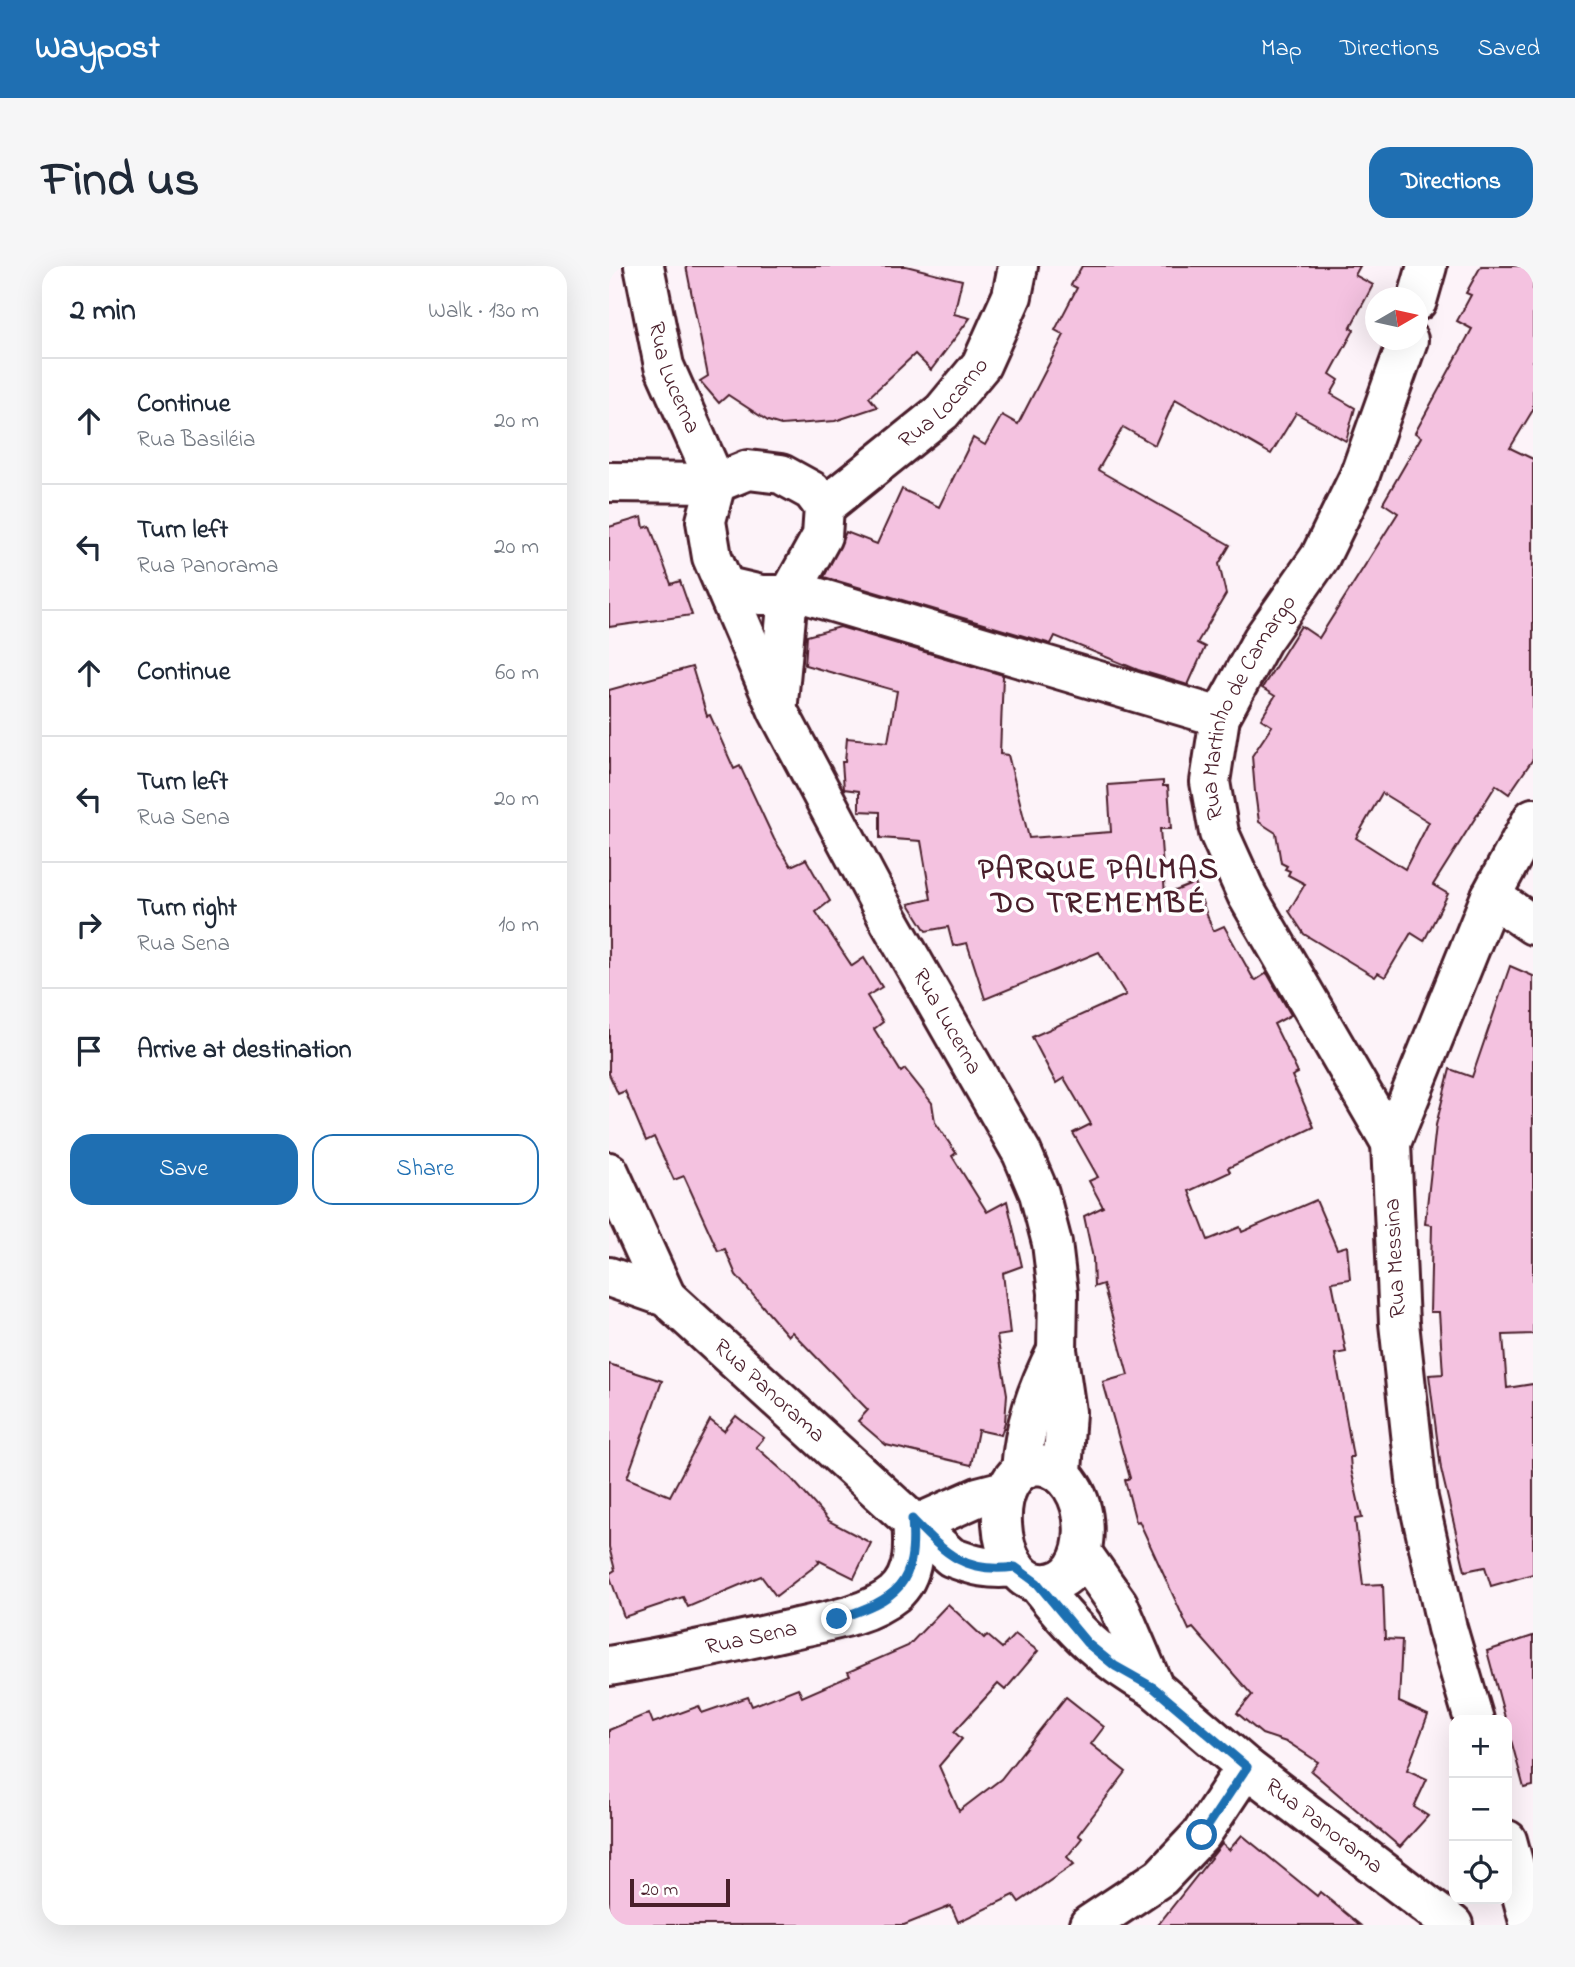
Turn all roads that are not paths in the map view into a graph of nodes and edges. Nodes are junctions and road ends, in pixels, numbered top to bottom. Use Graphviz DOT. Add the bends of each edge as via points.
graph roads {
  1 [pos="644,266"];
  2 [pos="1018,266"];
  3 [pos="1427,266"];
  4 [pos="1421,287"];
  5 [pos="1404,350"];
  6 [pos="609,482"];
  7 [pos="716,483"];
  8 [pos="824,507"];
  9 [pos="727,587"];
  10 [pos="790,592"];
  11 [pos="778,711"];
  12 [pos="1220,717"];
  13 [pos="1533,818"];
  14 [pos="1492,895"];
  15 [pos="1533,925"];
  16 [pos="1391,1143"];
  17 [pos="609,1172"];
  18 [pos="609,1277"];
  19 [pos="666,1297"];
  20 [pos="1057,1350"];
  21 [pos="1062,1472"];
  22 [pos="1013,1480"];
  23 [pos="915,1521"];
  24 [pos="1081,1553"];
  25 [pos="1026,1575"];
  26 [pos="609,1666"];
  27 [pos="1154,1688"];
  28 [pos="1472,1715"];
  29 [pos="1247,1767"];
  30 [pos="1507,1841"];
  31 [pos="1089,1925"];
  32 [pos="1453,1925"];
  33 [pos="1530,1925"];
  1 -- 7 [label="street, Rua Lucerna" via="664,366"];
  2 -- 8 [label="street, Rua Locarno" via="1012,296 981,365 942,412"];
  3 -- 4 [label="street"];
  5 -- 12 [label="street, Rua Martinho de Camargo" via="1359,477 1325,545 1262,640"];
  6 -- 7 [label="street"];
  7 -- 8 [label="street" via="748,470 781,474 812,491"];
  7 -- 9 [label="street" via="706,520 712,556"];
  8 -- 10 [label="street" via="822,536"];
  9 -- 10 [label="street" via="761,595"];
  9 -- 11 [label="street, Rua Lucerna"];
  10 -- 11 [label="street"];
  10 -- 12 [label="street"];
  11 -- 20 [label="street, Rua Lucerna" via="890,922 1022,1153 1052,1243 1058,1293"];
  12 -- 16 [label="street, Rua Martinho de Camargo" via="1210,782 1219,833 1247,895"];
  13 -- 14 [label="street, Rua Messina"];
  14 -- 15 [label="street"];
  14 -- 16 [label="street, Rua Messina"];
  16 -- 28 [label="street, Rua Messina" via="1399,1323 1418,1498"];
  17 -- 19 [label="street"];
  18 -- 19 [label="street, Rua Panorama"];
  19 -- 23 [label="street, Rua Panorama"];
  20 -- 21 [label="street, Rua Lucerna" via="1066,1412"];
  20 -- 22 [label="street, Rua Lucerna" via="1032,1406"];
  21 -- 22 [label="street" via="1039,1465"];
  21 -- 24 [label="street" via="1082,1509"];
  22 -- 23 [label="street"];
  22 -- 25 [label="street" via="1002,1530"];
  23 -- 25 [label="street, Rua Panorama" via="951,1557 975,1567"];
  23 -- 26 [label="street, Rua Sena" via="909,1573 894,1593 866,1609 707,1649"];
  24 -- 25 [label="street" via="1073,1569 1060,1579"];
  24 -- 27 [label="street, Rua Panorama" via="1118,1604"];
  25 -- 27 [label="street" via="1087,1643"];
  27 -- 29 [label="street, Rua Panorama"];
  29 -- 31 [label="street" via="1202,1835 1161,1877"];
  29 -- 32 [label="street, Rua Panorama"];
  30 -- 33 [label="street"];
}
